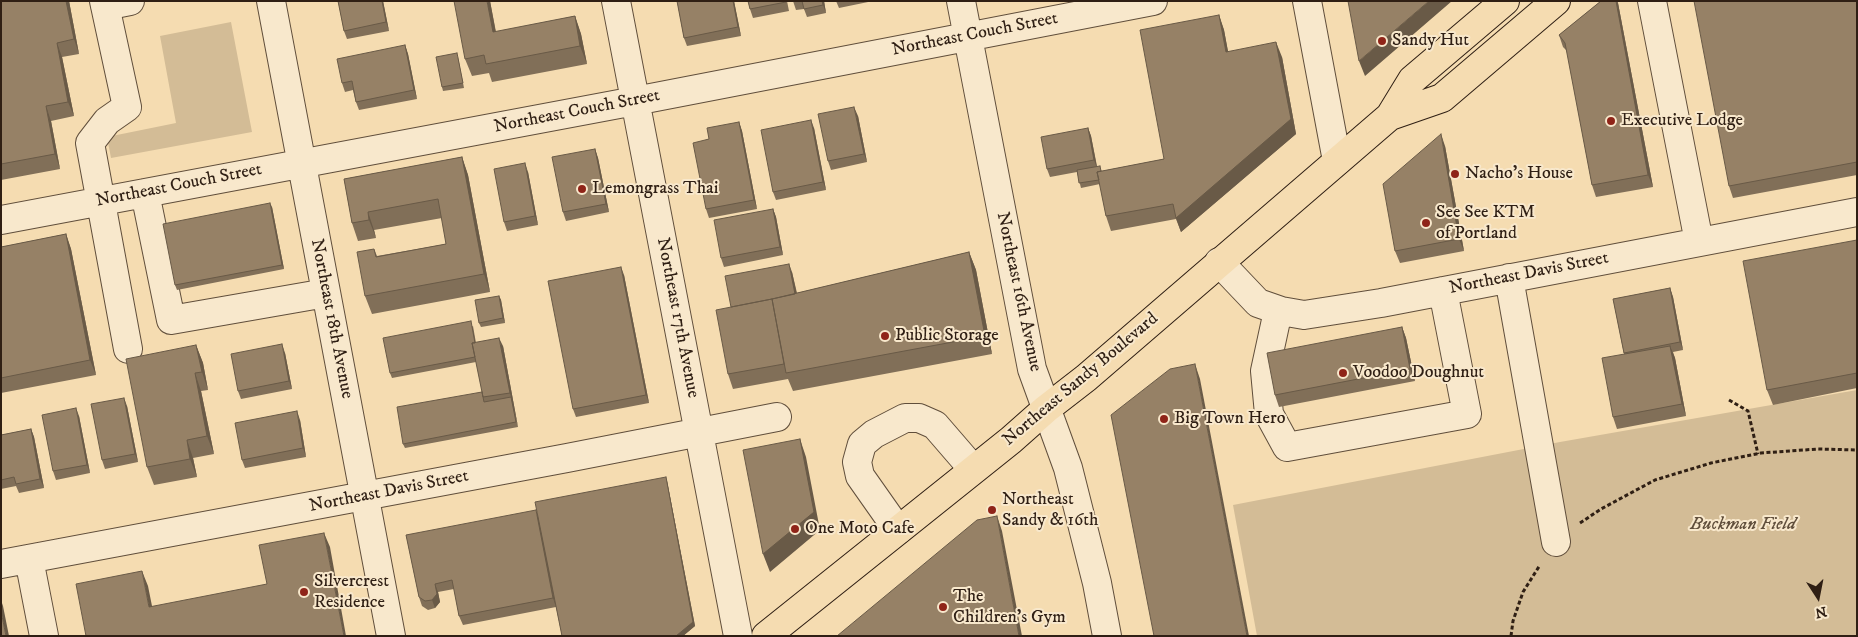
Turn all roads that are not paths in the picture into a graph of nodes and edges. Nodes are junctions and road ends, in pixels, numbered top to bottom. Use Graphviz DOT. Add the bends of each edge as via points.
graph roads {
  1 [pos="271,1"];
  2 [pos="616,1"];
  3 [pos="961,1"];
  4 [pos="1153,1"];
  5 [pos="1307,1"];
  6 [pos="1505,1"];
  7 [pos="1556,1"];
  8 [pos="1652,1"];
  9 [pos="113,3"];
  10 [pos="968,36"];
  11 [pos="635,101"];
  12 [pos="1390,116"];
  13 [pos="1337,161"];
  14 [pos="301,163"];
  15 [pos="145,193"];
  16 [pos="100,201"];
  17 [pos="1857,212"];
  18 [pos="1,220"];
  19 [pos="1699,242"];
  20 [pos="1219,262"];
  21 [pos="1509,278"];
  22 [pos="1443,291"];
  23 [pos="326,293"];
  24 [pos="1278,310"];
  25 [pos="128,349"];
  26 [pos="1046,410"];
  27 [pos="777,417"];
  28 [pos="700,433"];
  29 [pos="973,469"];
  30 [pos="364,496"];
  31 [pos="898,530"];
  32 [pos="1556,542"];
  33 [pos="29,559"];
  34 [pos="1,564"];
  35 [pos="44,636"];
  36 [pos="391,636"];
  37 [pos="738,636"];
  38 [pos="766,636"];
  39 [pos="1107,636"];
  1 -- 14 [label="street, Northeast 18th Avenue"];
  2 -- 11 [label="street, Northeast 17th Avenue"];
  3 -- 10 [label="street, Northeast 16th Avenue"];
  4 -- 10 [label="street, Northeast Couch Street"];
  5 -- 13 [label="street"];
  6 -- 12 [label="main road, Northeast Sandy Boulevard" via="1412,80"];
  7 -- 12 [label="main road, Northeast Sandy Boulevard" via="1442,98"];
  8 -- 19 [label="street"];
  9 -- 16 [label="street" via="128,108 106,121 90,143"];
  10 -- 11 [label="street, Northeast Couch Street"];
  10 -- 26 [label="street, Northeast 16th Avenue" via="1032,369"];
  11 -- 14 [label="street, Northeast Couch Street"];
  11 -- 28 [label="street, Northeast 17th Avenue"];
  12 -- 13 [label="main road, Northeast Sandy Boulevard"];
  13 -- 20 [label="main road, Northeast Sandy Boulevard"];
  14 -- 15 [label="street, Northeast Couch Street"];
  14 -- 23 [label="street, Northeast 18th Avenue"];
  15 -- 16 [label="street, Northeast Couch Street"];
  15 -- 23 [label="street" via="171,320"];
  16 -- 18 [label="street, Northeast Couch Street"];
  16 -- 25 [label="street"];
  17 -- 19 [label="street, Northeast Davis Street"];
  19 -- 21 [label="street, Northeast Davis Street"];
  20 -- 24 [label="street, Northeast Davis Street" via="1258,303"];
  20 -- 26 [label="main road, Northeast Sandy Boulevard"];
  21 -- 22 [label="street, Northeast Davis Street"];
  21 -- 32 [label="street"];
  22 -- 24 [label="street, Northeast Davis Street" via="1304,315"];
  22 -- 24 [label="street" via="1467,414 1287,447 1269,414 1265,371"];
  23 -- 30 [label="street, Northeast 18th Avenue"];
  26 -- 29 [label="main road, Northeast Sandy Boulevard"];
  26 -- 39 [label="street, Northeast 16th Avenue" via="1068,468"];
  27 -- 28 [label="street, Northeast Davis Street"];
  28 -- 30 [label="street, Northeast Davis Street"];
  28 -- 37 [label="street, Northeast 17th Avenue"];
  29 -- 31 [label="main road, Northeast Sandy Boulevard"];
  29 -- 31 [label="street" via="935,425 919,418 905,418 874,434 862,444 857,462 860,476"];
  30 -- 33 [label="street, Northeast Davis Street"];
  30 -- 36 [label="street, Northeast 18th Avenue"];
  31 -- 38 [label="main road, Northeast Sandy Boulevard"];
  33 -- 34 [label="street, Northeast Davis Street"];
  33 -- 35 [label="street"];
}
